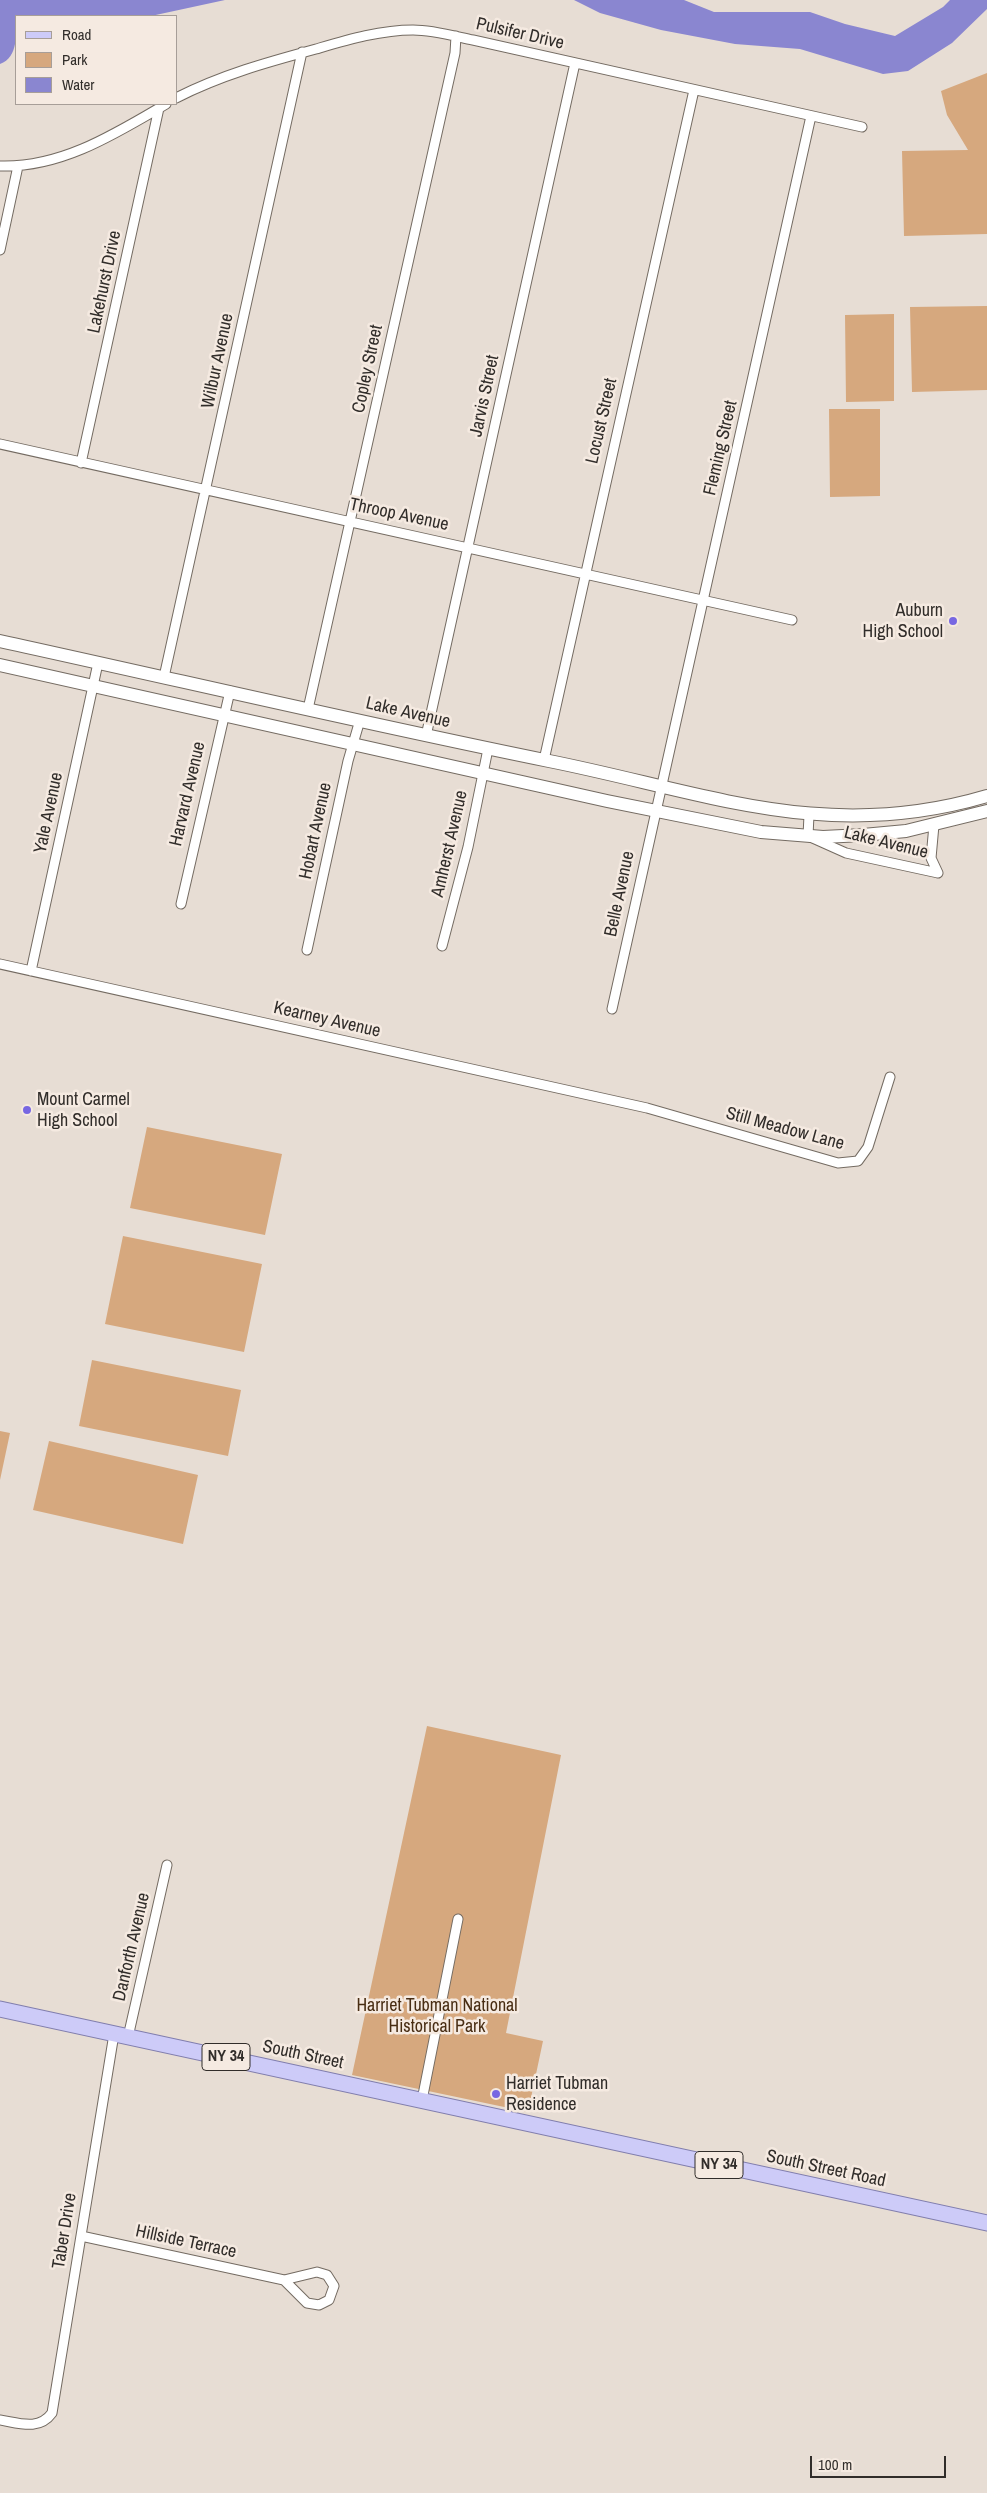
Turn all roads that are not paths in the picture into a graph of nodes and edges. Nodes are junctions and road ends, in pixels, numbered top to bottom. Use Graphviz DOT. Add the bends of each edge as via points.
graph roads {
  1 [pos="456,36"];
  2 [pos="302,52"];
  3 [pos="575,63"];
  4 [pos="694,90"];
  5 [pos="178,97"];
  6 [pos="162,106"];
  7 [pos="811,116"];
  8 [pos="862,127"];
  9 [pos="0,166"];
  10 [pos="18,166"];
  11 [pos="0,250"];
  12 [pos="0,444"];
  13 [pos="81,463"];
  14 [pos="206,490"];
  15 [pos="350,521"];
  16 [pos="468,547"];
  17 [pos="585,573"];
  18 [pos="704,601"];
  19 [pos="792,620"];
  20 [pos="0,641"];
  21 [pos="98,662"];
  22 [pos="0,665"];
  23 [pos="164,677"];
  24 [pos="94,686"];
  25 [pos="230,691"];
  26 [pos="308,709"];
  27 [pos="224,715"];
  28 [pos="360,720"];
  29 [pos="426,736"];
  30 [pos="353,744"];
  31 [pos="488,749"];
  32 [pos="544,760"];
  33 [pos="483,773"];
  34 [pos="662,787"];
  35 [pos="987,796"];
  36 [pos="656,811"];
  37 [pos="987,811"];
  38 [pos="809,815"];
  39 [pos="934,825"];
  40 [pos="808,836"];
  41 [pos="181,904"];
  42 [pos="442,946"];
  43 [pos="307,950"];
  44 [pos="0,964"];
  45 [pos="31,971"];
  46 [pos="612,1008"];
  47 [pos="890,1078"];
  48 [pos="647,1108"];
  49 [pos="168,1865"];
  50 [pos="458,1918"];
  51 [pos="0,2009"];
  52 [pos="121,2035"];
  53 [pos="422,2100"];
  54 [pos="451,2106"];
  55 [pos="987,2224"];
  56 [pos="81,2236"];
  57 [pos="284,2280"];
  58 [pos="0,2420"];
  1 -- 2 [label="street, Pulsifer Drive" via="400,31"];
  1 -- 3 [label="street, Pulsifer Drive"];
  1 -- 15 [label="street, Copley Street"];
  2 -- 5 [label="street, Pulsifer Drive" via="240,70"];
  2 -- 14 [label="street, Wilbur Avenue"];
  3 -- 4 [label="street, Pulsifer Drive"];
  3 -- 16 [label="street, Jarvis Street"];
  4 -- 7 [label="street, Pulsifer Drive"];
  4 -- 17 [label="street, Locust Street"];
  6 -- 10 [label="street" via="80,150"];
  6 -- 13 [label="street, Lakehurst Drive"];
  7 -- 8 [label="street, Pulsifer Drive"];
  7 -- 18 [label="street, Fleming Street"];
  9 -- 10 [label="street"];
  10 -- 11 [label="street"];
  12 -- 13 [label="street, Throop Avenue"];
  13 -- 14 [label="street, Throop Avenue"];
  14 -- 15 [label="street, Throop Avenue"];
  14 -- 23 [label="street, Wilbur Avenue"];
  15 -- 16 [label="street, Throop Avenue"];
  15 -- 26 [label="street, Copley Street"];
  16 -- 17 [label="street, Throop Avenue"];
  16 -- 29 [label="street, Jarvis Street"];
  17 -- 18 [label="street, Throop Avenue"];
  17 -- 32 [label="street, Locust Street"];
  18 -- 19 [label="street, Throop Avenue"];
  18 -- 34 [label="street, Fleming Street"];
  20 -- 21 [label="main road, Lake Avenue"];
  21 -- 23 [label="main road, Lake Avenue"];
  21 -- 24 [label="street, Yale Avenue"];
  22 -- 24 [label="main road, Lake Avenue"];
  23 -- 25 [label="main road, Lake Avenue"];
  24 -- 27 [label="main road, Lake Avenue"];
  24 -- 45 [label="street, Yale Avenue"];
  25 -- 26 [label="main road, Lake Avenue"];
  25 -- 27 [label="street, Harvard Avenue"];
  26 -- 28 [label="main road, Lake Avenue"];
  27 -- 30 [label="main road, Lake Avenue"];
  27 -- 41 [label="street, Harvard Avenue"];
  28 -- 29 [label="main road, Lake Avenue"];
  28 -- 30 [label="street, Hobart Avenue"];
  29 -- 31 [label="main road, Lake Avenue"];
  30 -- 33 [label="main road, Lake Avenue"];
  30 -- 43 [label="street, Hobart Avenue"];
  31 -- 32 [label="main road, Lake Avenue"];
  31 -- 33 [label="street, Amherst Avenue"];
  32 -- 34 [label="main road, Lake Avenue"];
  33 -- 36 [label="main road, Lake Avenue"];
  33 -- 42 [label="street, Amherst Avenue"];
  34 -- 36 [label="street, Belle Avenue"];
  34 -- 38 [label="main road, Lake Avenue" via="720,801"];
  35 -- 38 [label="main road, Lake Avenue" via="900,814 861,817"];
  36 -- 40 [label="main road, Lake Avenue" via="761,832"];
  36 -- 46 [label="street, Belle Avenue"];
  37 -- 39 [label="main road, Lake Avenue"];
  38 -- 40 [label="street"];
  39 -- 40 [label="main road, Lake Avenue" via="863,835"];
  39 -- 40 [label="street, Lake Avenue" via="931,858 938,873 846,853"];
  44 -- 45 [label="street, Kearney Avenue"];
  45 -- 48 [label="street, Kearney Avenue"];
  47 -- 48 [label="street, Still Meadow Lane" via="868,1148 858,1161 838,1163"];
  49 -- 52 [label="street, Danforth Avenue"];
  50 -- 53 [label="street"];
  51 -- 52 [label="main road, South Street / NY 34"];
  52 -- 53 [label="main road, South Street / NY 34"];
  52 -- 56 [label="street, Taber Drive"];
  53 -- 54 [label="main road, South Street / NY 34"];
  54 -- 55 [label="main road, South Street Road / NY 34"];
  56 -- 57 [label="street, Hillside Terrace"];
  56 -- 58 [label="street, Taber Drive" via="52,2413 45,2421 34,2425"];
  57 -- 57 [label="street, Hillside Terrace" via="304,2301 314,2305 326,2302 334,2290 332,2280 320,2272"];
}
